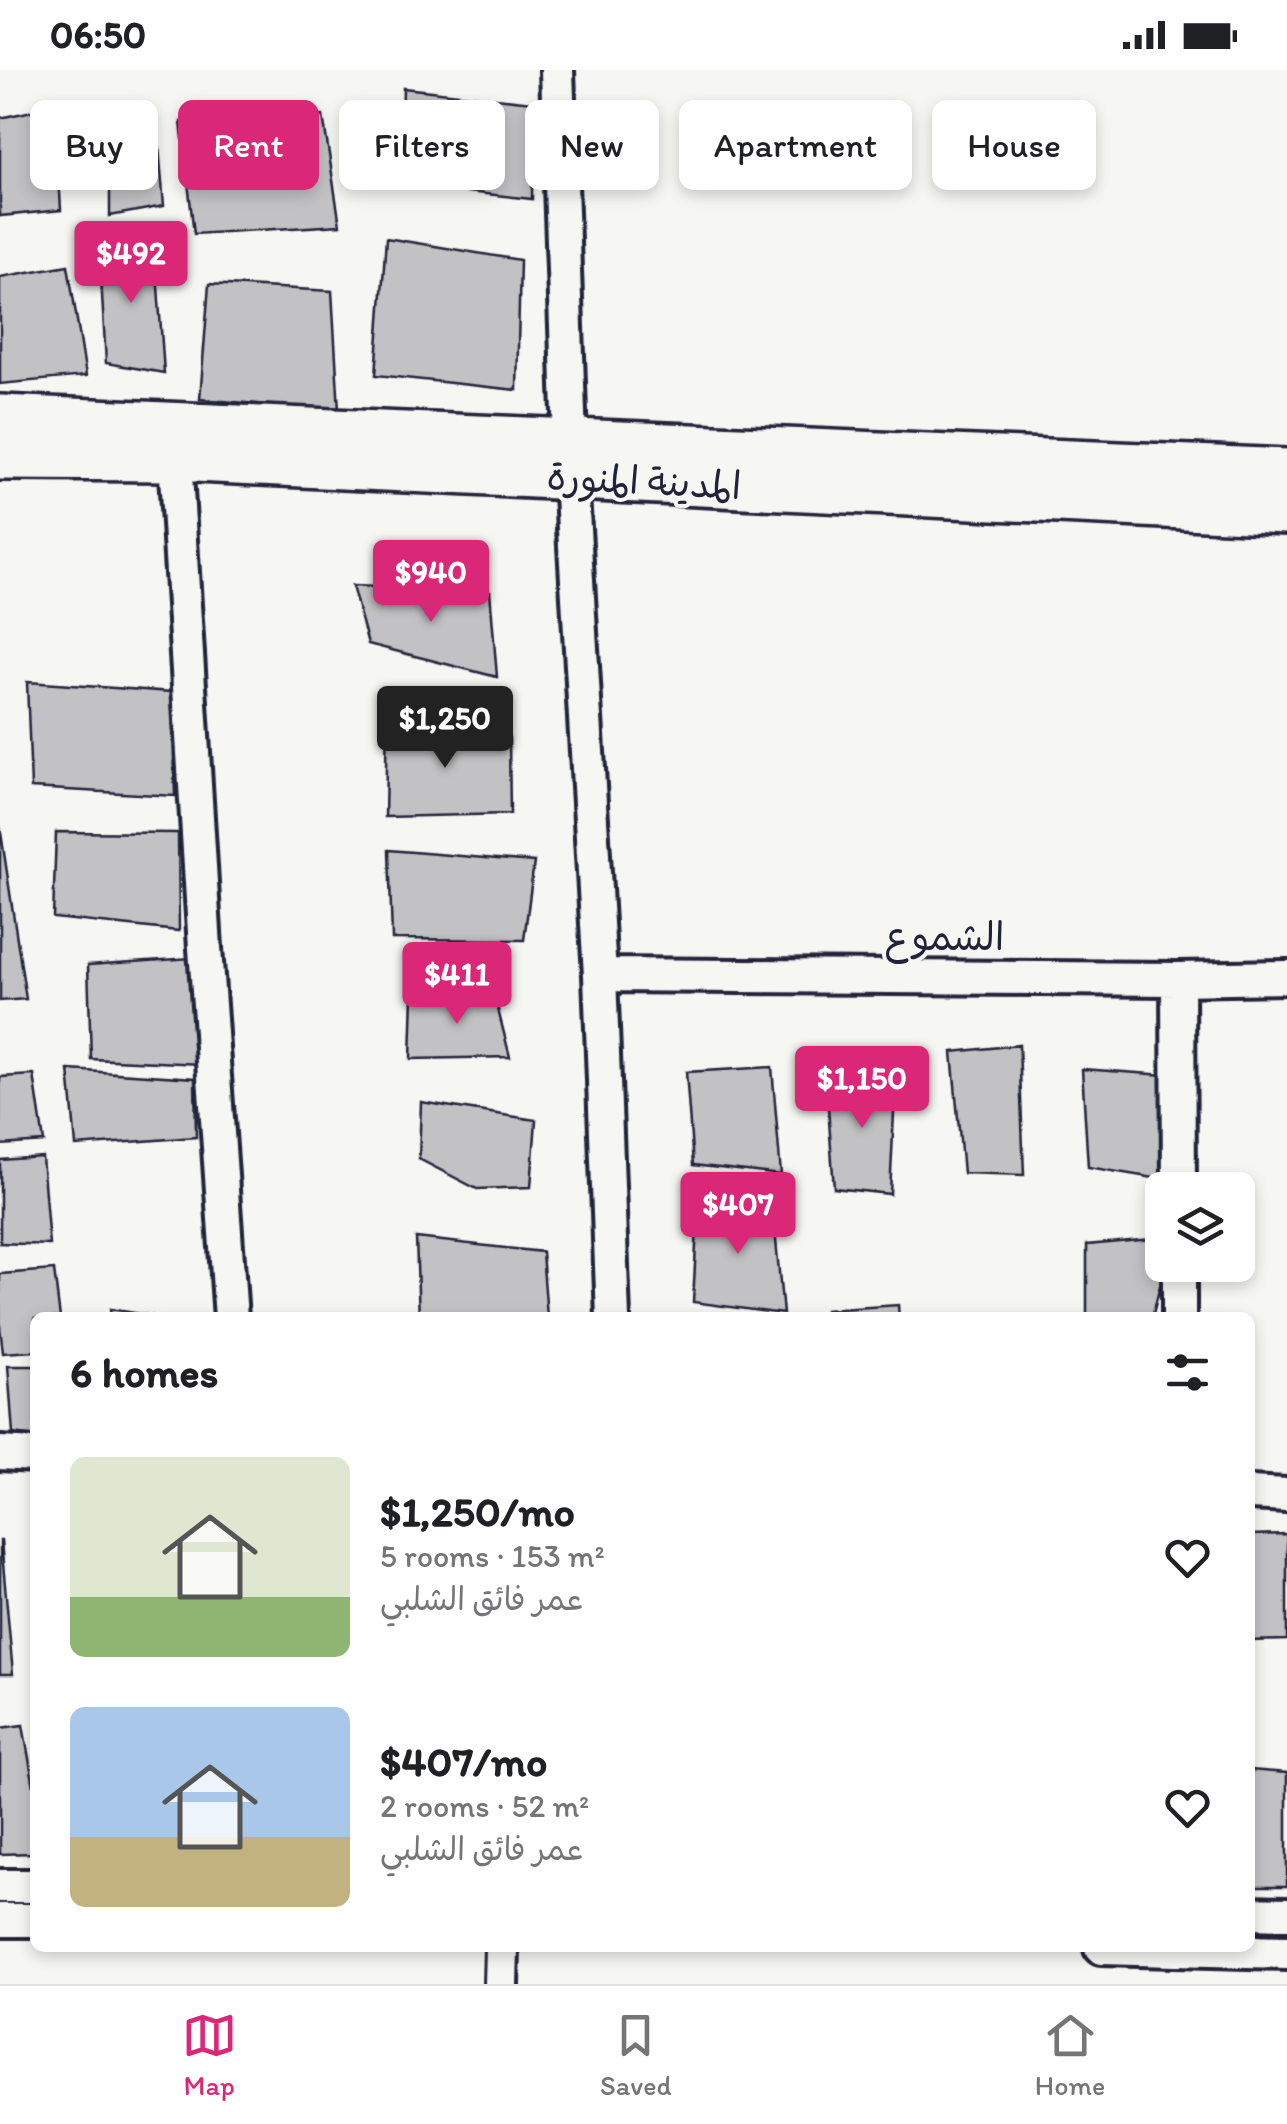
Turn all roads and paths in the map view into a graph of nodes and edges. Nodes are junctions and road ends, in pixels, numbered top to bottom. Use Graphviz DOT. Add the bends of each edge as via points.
graph roads {
  1 [pos="558,70"];
  2 [pos="0,418"];
  3 [pos="0,457"];
  4 [pos="175,458"];
  5 [pos="571,459"];
  6 [pos="1287,472"];
  7 [pos="1287,511"];
  8 [pos="600,975"];
  9 [pos="1287,977"];
  10 [pos="1178,979"];
  11 [pos="1179,1172"];
  12 [pos="1179,1282"];
  13 [pos="231,1312"];
  14 [pos="613,1312"];
  15 [pos="1179,1312"];
  16 [pos="0,1453"];
  17 [pos="30,1454"];
  18 [pos="1255,1492"];
  19 [pos="1287,1495"];
  20 [pos="0,1886"];
  21 [pos="30,1886"];
  22 [pos="1255,1913"];
  23 [pos="1287,1914"];
  24 [pos="0,1920"];
  25 [pos="30,1920"];
  26 [pos="502,1952"];
  27 [pos="1225,1952"];
  28 [pos="1287,1954"];
  29 [pos="501,1984"];
  1 -- 5 [label="street"];
  2 -- 5 [label="main road"];
  3 -- 4 [label="main road, المدينة المنورة"];
  4 -- 5 [label="main road, المدينة المنورة"];
  4 -- 13 [label="street"];
  5 -- 6 [label="main road"];
  5 -- 7 [label="main road, المدينة المنورة"];
  5 -- 8 [label="street"];
  8 -- 10 [label="street, الشموع"];
  8 -- 14 [label="street"];
  9 -- 10 [label="street, الشموع"];
  10 -- 11 [label="street"];
  12 -- 15 [label="street"];
  16 -- 17 [label="street"];
  18 -- 19 [label="street"];
  20 -- 21 [label="street"];
  22 -- 23 [label="street"];
  24 -- 25 [label="street"];
  26 -- 29 [label="street"];
  27 -- 28 [label="street"];
}
